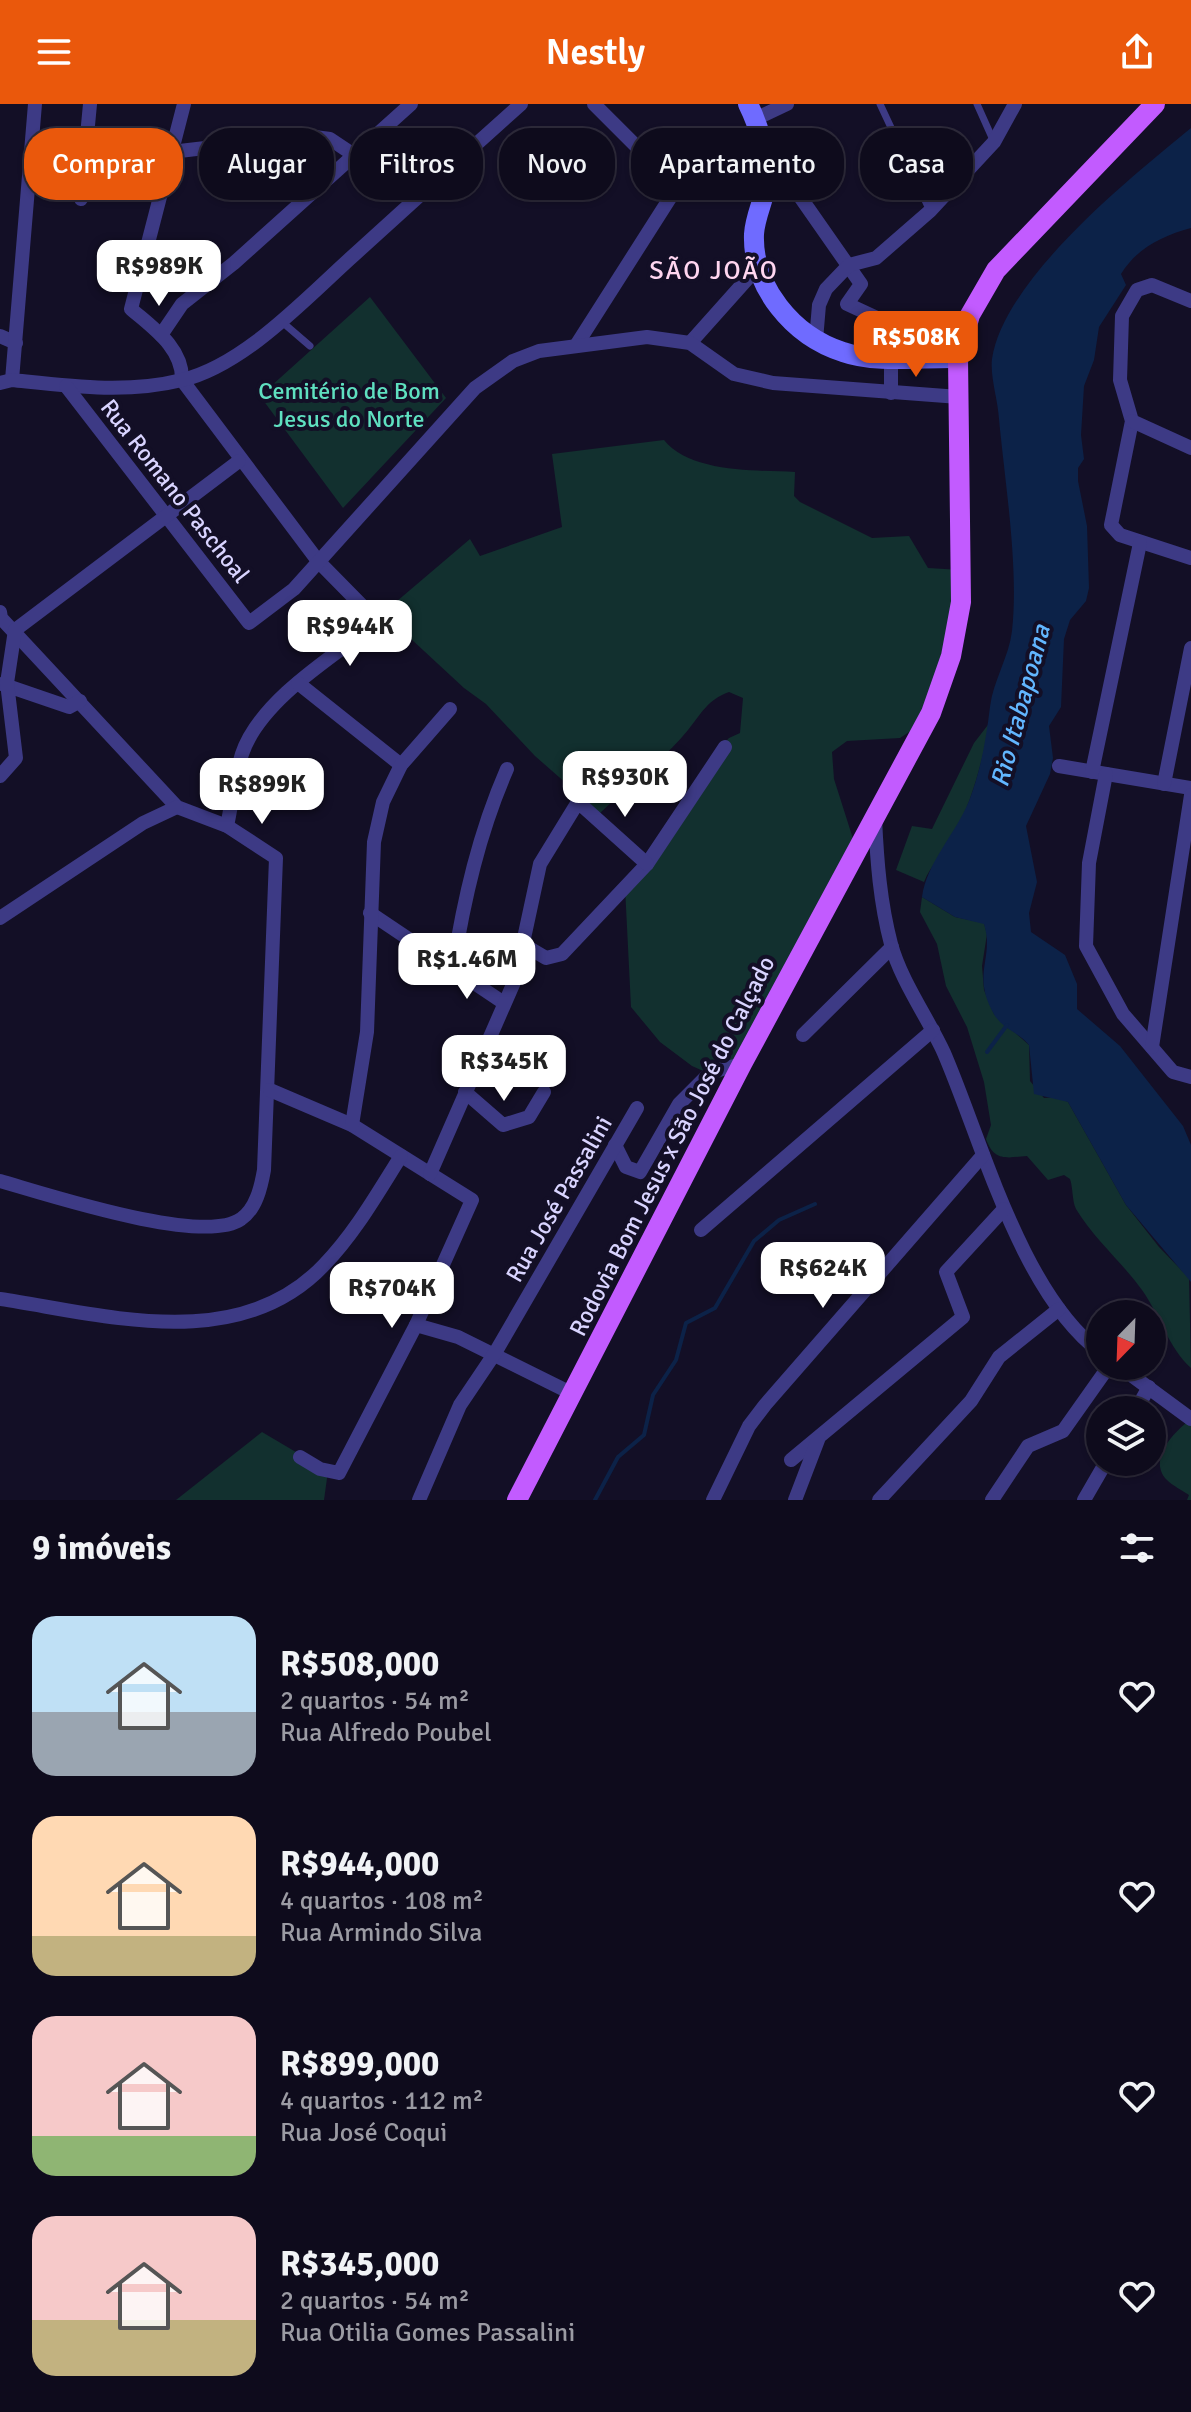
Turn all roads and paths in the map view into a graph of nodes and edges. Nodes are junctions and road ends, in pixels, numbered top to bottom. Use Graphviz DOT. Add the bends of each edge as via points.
graph roads {
  1 [pos="35,104"];
  2 [pos="90,104"];
  3 [pos="184,104"];
  4 [pos="411,104"];
  5 [pos="521,104"];
  6 [pos="594,104"];
  7 [pos="787,104"];
  8 [pos="880,104"];
  9 [pos="977,104"];
  10 [pos="1015,104"];
  11 [pos="1155,104"];
  12 [pos="754,120"];
  13 [pos="88,128"];
  14 [pos="178,128"];
  15 [pos="387,128"];
  16 [pos="994,142"];
  17 [pos="183,151"];
  18 [pos="350,152"];
  19 [pos="350,159"];
  20 [pos="159,200"];
  21 [pos="930,211"];
  22 [pos="849,265"];
  23 [pos="757,268"];
  24 [pos="1191,301"];
  25 [pos="281,321"];
  26 [pos="161,335"];
  27 [pos="0,336"];
  28 [pos="816,340"];
  29 [pos="16,343"];
  30 [pos="690,343"];
  31 [pos="577,344"];
  32 [pos="310,346"];
  33 [pos="882,357"];
  34 [pos="958,358"];
  35 [pos="182,380"];
  36 [pos="6,381"];
  37 [pos="66,386"];
  38 [pos="891,393"];
  39 [pos="959,397"];
  40 [pos="1132,421"];
  41 [pos="1191,448"];
  42 [pos="239,461"];
  43 [pos="167,517"];
  44 [pos="1140,543"];
  45 [pos="1191,558"];
  46 [pos="318,561"];
  47 [pos="0,612"];
  48 [pos="0,618"];
  49 [pos="15,630"];
  50 [pos="1191,648"];
  51 [pos="298,683"];
  52 [pos="4,684"];
  53 [pos="80,701"];
  54 [pos="450,709"];
  55 [pos="725,747"];
  56 [pos="401,765"];
  57 [pos="1059,766"];
  58 [pos="507,769"];
  59 [pos="1099,773"];
  60 [pos="0,776"];
  61 [pos="1164,784"];
  62 [pos="1191,788"];
  63 [pos="1191,795"];
  64 [pos="177,807"];
  65 [pos="875,817"];
  66 [pos="227,826"];
  67 [pos="647,864"];
  68 [pos="370,913"];
  69 [pos="0,918"];
  70 [pos="524,945"];
  71 [pos="892,947"];
  72 [pos="453,968"];
  73 [pos="504,1003"];
  74 [pos="933,1030"];
  75 [pos="803,1035"];
  76 [pos="1152,1047"];
  77 [pos="742,1064"];
  78 [pos="1191,1077"];
  79 [pos="270,1090"];
  80 [pos="465,1092"];
  81 [pos="544,1092"];
  82 [pos="637,1108"];
  83 [pos="352,1125"];
  84 [pos="615,1145"];
  85 [pos="983,1155"];
  86 [pos="401,1156"];
  87 [pos="430,1174"];
  88 [pos="0,1181"];
  89 [pos="1004,1209"];
  90 [pos="701,1230"];
  91 [pos="0,1299"];
  92 [pos="1059,1309"];
  93 [pos="416,1325"];
  94 [pos="1086,1337"];
  95 [pos="495,1353"];
  96 [pos="1099,1380"];
  97 [pos="1139,1380"];
  98 [pos="1149,1387"];
  99 [pos="573,1394"];
  100 [pos="1144,1396"];
  101 [pos="1191,1419"];
  102 [pos="818,1440"];
  103 [pos="300,1457"];
  104 [pos="791,1460"];
  105 [pos="1098,1476"];
  106 [pos="419,1500"];
  107 [pos="517,1500"];
  108 [pos="713,1500"];
  109 [pos="795,1500"];
  110 [pos="879,1500"];
  111 [pos="992,1500"];
  112 [pos="1084,1500"];
  1 -- 29 [label="street"];
  2 -- 13 [label="street"];
  3 -- 14 [label="street"];
  4 -- 15 [label="street"];
  5 -- 25 [label="street"];
  6 -- 31 [label="street" via="677,187"];
  7 -- 12 [label="street"];
  8 -- 21 [label="lane"];
  9 -- 16 [label="lane"];
  10 -- 16 [label="street"];
  11 -- 34 [label="main road, Rodovia Bom Jesus x São José do Calçado" via="996,270 970,315"];
  12 -- 22 [label="street"];
  12 -- 23 [label="street" via="767,179 754,232"];
  16 -- 21 [label="street"];
  17 -- 18 [label="street" via="307,136 330,139"];
  19 -- 26 [label="street" via="182,304"];
  20 -- 26 [label="street" via="131,309"];
  21 -- 22 [label="street" via="876,258"];
  22 -- 28 [label="street" via="826,289"];
  22 -- 33 [label="street" via="861,284 847,304 875,317"];
  23 -- 28 [label="street" via="775,304"];
  23 -- 30 [label="street"];
  24 -- 40 [label="street" via="1152,285 1137,290 1122,316 1120,380"];
  25 -- 32 [label="lane"];
  25 -- 35 [label="street" via="238,353"];
  26 -- 35 [label="street" via="182,367"];
  27 -- 29 [label="street"];
  28 -- 33 [label="street" via="844,353"];
  29 -- 36 [label="street"];
  30 -- 31 [label="street" via="647,337"];
  30 -- 38 [label="street" via="734,374 773,383"];
  31 -- 46 [label="street" via="513,361 475,388"];
  33 -- 34 [label="street"];
  33 -- 38 [label="street"];
  34 -- 39 [label="main road, Rodovia Bom Jesus x São José do Calçado"];
  35 -- 37 [label="street" via="115,389"];
  35 -- 42 [label="street"];
  36 -- 37 [label="street"];
  37 -- 43 [label="street, Rua Romano Paschoal"];
  38 -- 39 [label="street"];
  39 -- 65 [label="main road, Rodovia Bom Jesus x São José do Calçado" via="961,602 951,656 931,713"];
  40 -- 41 [label="street"];
  40 -- 44 [label="street" via="1111,525"];
  42 -- 43 [label="street"];
  42 -- 46 [label="street"];
  43 -- 46 [label="street, Rua Romano Paschoal" via="249,623 294,589"];
  43 -- 49 [label="street"];
  44 -- 45 [label="street"];
  44 -- 59 [label="street"];
  46 -- 51 [label="street" via="378,622"];
  47 -- 48 [label="street"];
  48 -- 49 [label="street"];
  49 -- 52 [label="street"];
  49 -- 53 [label="street"];
  50 -- 61 [label="street"];
  51 -- 56 [label="street"];
  51 -- 66 [label="street" via="257,725 242,753"];
  52 -- 53 [label="street" via="69,707"];
  52 -- 60 [label="street" via="16,758"];
  53 -- 64 [label="street"];
  54 -- 56 [label="street"];
  55 -- 67 [label="street"];
  56 -- 68 [label="street" via="383,802 374,842"];
  57 -- 59 [label="street"];
  58 -- 72 [label="street" via="486,819"];
  59 -- 61 [label="street"];
  59 -- 76 [label="street" via="1086,946 1123,1014"];
  61 -- 62 [label="street"];
  63 -- 76 [label="street"];
  64 -- 66 [label="street"];
  64 -- 69 [label="street" via="71,868 47,890"];
  65 -- 71 [label="street" via="878,878"];
  65 -- 77 [label="main road, Rodovia Bom Jesus x São José do Calçado"];
  66 -- 79 [label="street" via="276,858"];
  67 -- 70 [label="street" via="562,954 546,958"];
  67 -- 70 [label="street" via="578,802 540,864"];
  68 -- 72 [label="street"];
  68 -- 83 [label="street" via="367,1032"];
  70 -- 73 [label="street"];
  71 -- 74 [label="street"];
  71 -- 75 [label="street"];
  72 -- 73 [label="street"];
  73 -- 80 [label="street"];
  74 -- 85 [label="street"];
  74 -- 90 [label="street"];
  76 -- 78 [label="street" via="1173,1072"];
  77 -- 84 [label="street" via="711,1072 679,1104 640,1172 626,1167"];
  77 -- 99 [label="main road, Rodovia Bom Jesus x São José do Calçado"];
  79 -- 83 [label="street"];
  79 -- 88 [label="street" via="261,1192 243,1218 230,1224 174,1226"];
  80 -- 81 [label="street" via="503,1125 529,1117"];
  80 -- 87 [label="street"];
  82 -- 84 [label="street, Rua José Passalini"];
  83 -- 86 [label="street"];
  84 -- 95 [label="street, Rua José Passalini"];
  85 -- 89 [label="street"];
  85 -- 108 [label="street" via="765,1405"];
  86 -- 87 [label="street"];
  86 -- 91 [label="street" via="356,1228 322,1268 257,1310 235,1317 156,1323"];
  87 -- 93 [label="street" via="472,1200"];
  89 -- 92 [label="street"];
  89 -- 102 [label="street" via="946,1272 963,1317"];
  92 -- 94 [label="street"];
  92 -- 110 [label="street" via="999,1357 971,1401"];
  93 -- 95 [label="street"];
  93 -- 103 [label="street" via="339,1473"];
  95 -- 99 [label="street"];
  95 -- 106 [label="street, Rua José Passalini" via="460,1405"];
  96 -- 111 [label="street" via="1063,1431 1028,1446"];
  97 -- 98 [label="street"];
  98 -- 100 [label="street"];
  98 -- 101 [label="street"];
  99 -- 107 [label="main road, Rodovia Bom Jesus x São José do Calçado"];
  102 -- 104 [label="street"];
  102 -- 109 [label="street"];
  105 -- 112 [label="street"];
}
